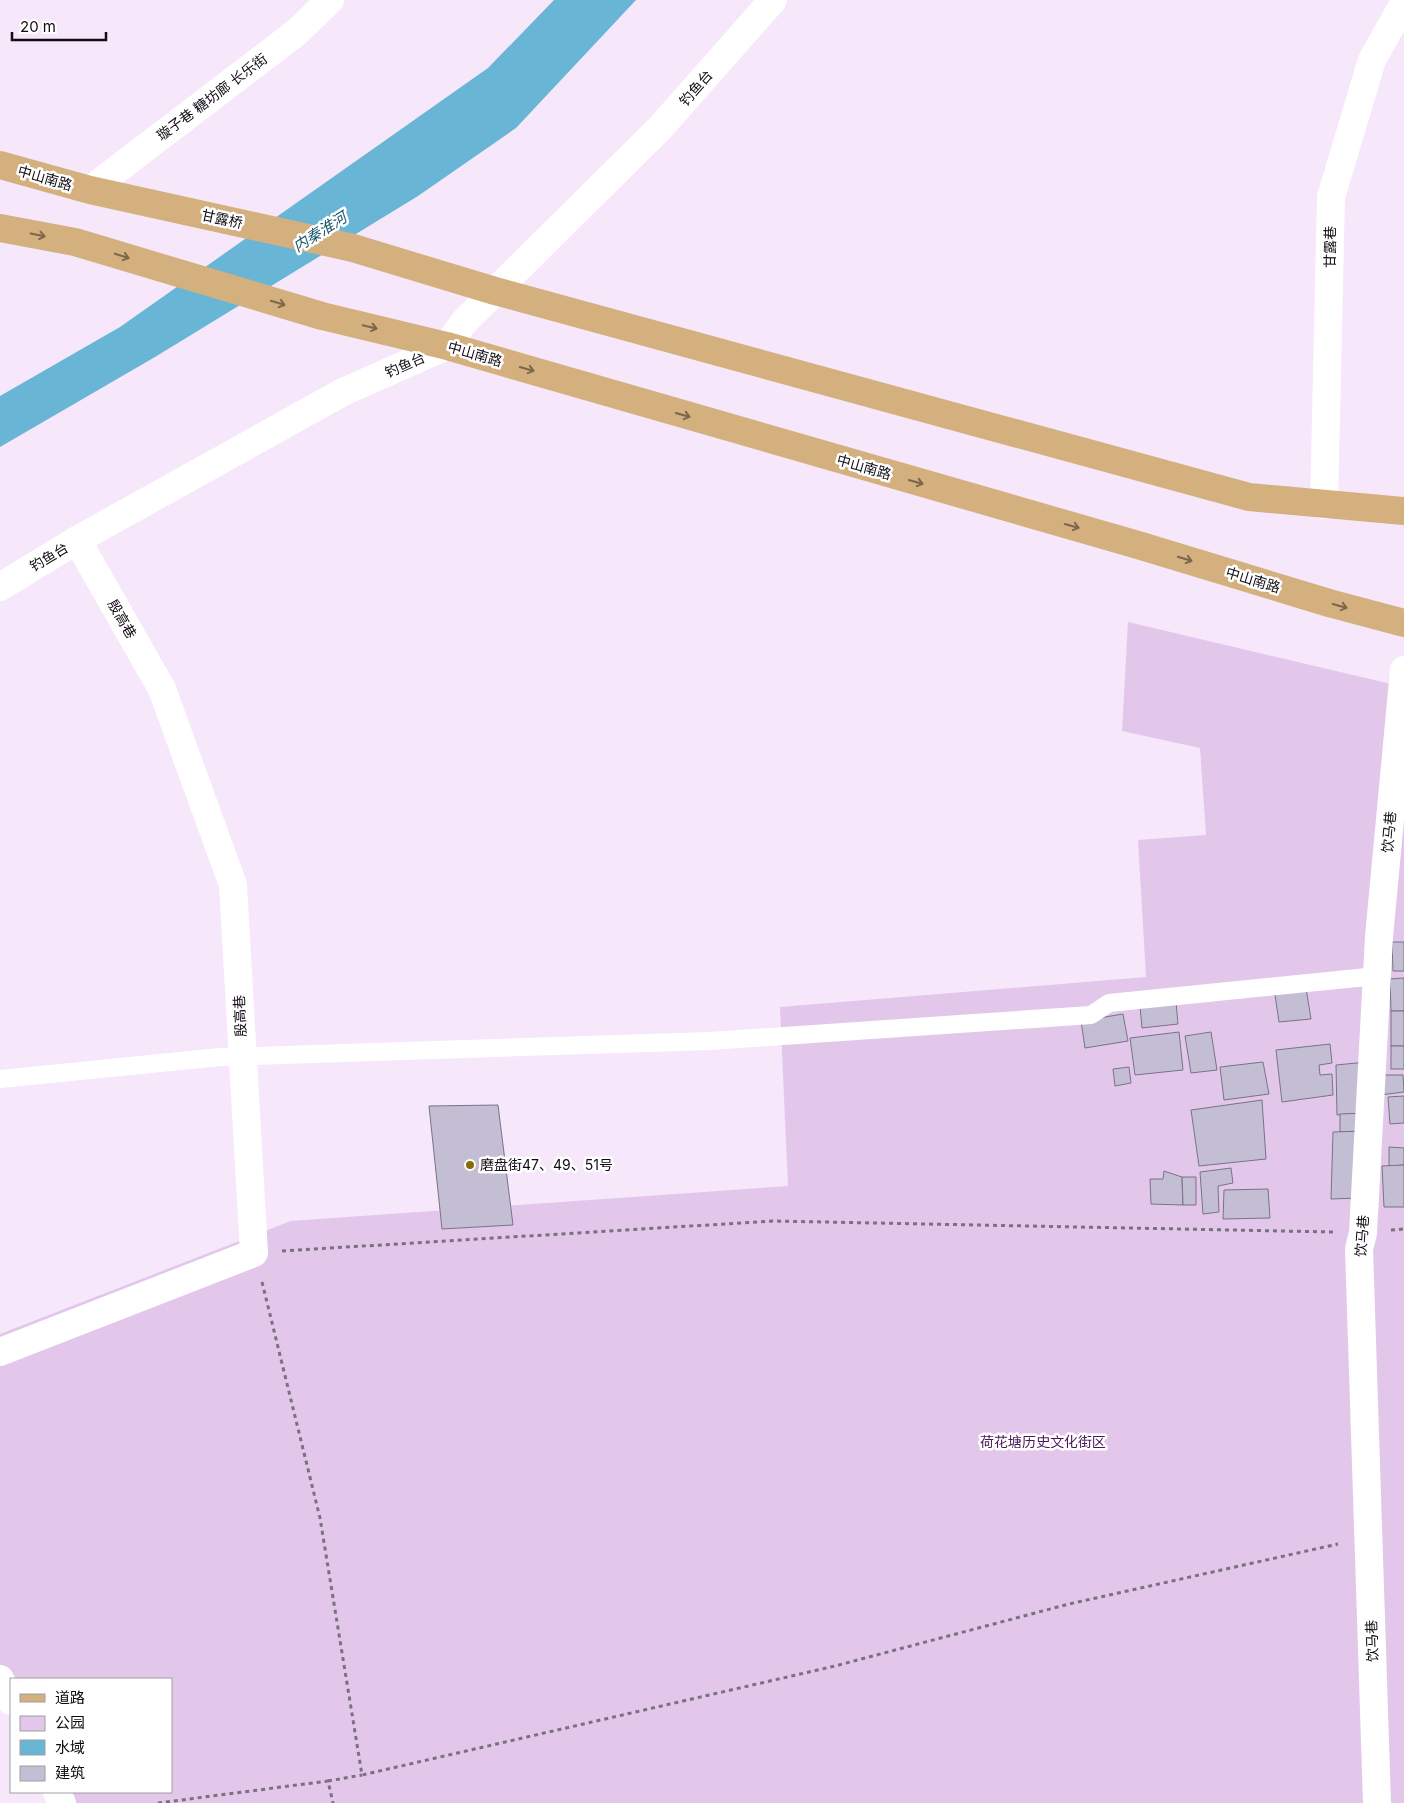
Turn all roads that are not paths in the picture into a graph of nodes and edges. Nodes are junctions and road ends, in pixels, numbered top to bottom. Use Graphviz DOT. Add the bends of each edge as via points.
graph roads {
  1 [pos="330,0"];
  2 [pos="773,0"];
  3 [pos="1404,3"];
  4 [pos="0,165"];
  5 [pos="0,170"];
  6 [pos="90,190"];
  7 [pos="0,228"];
  8 [pos="353,248"];
  9 [pos="495,291"];
  10 [pos="447,346"];
  11 [pos="1324,505"];
  12 [pos="1404,511"];
  13 [pos="77,540"];
  14 [pos="0,586"];
  15 [pos="1404,623"];
  16 [pos="1404,670"];
  17 [pos="1377,976"];
  18 [pos="243,1056"];
  19 [pos="0,1079"];
  20 [pos="0,1352"];
  21 [pos="0,1679"];
  22 [pos="10,1699"];
  23 [pos="1377,1803"];
  1 -- 6 [label="street, 璇子巷 糖坊廊 长乐街" via="297,32"];
  2 -- 9 [label="street, 钓鱼台" via="660,128"];
  3 -- 11 [label="street, 甘露巷" via="1372,60 1331,197"];
  4 -- 6 [label="main road, 中山南路"];
  5 -- 6 [label="lane"];
  6 -- 8 [label="main road, 甘露桥"];
  7 -- 10 [label="main road, 中山南路, one-way" via="75,242 322,316"];
  8 -- 9 [label="lane"];
  9 -- 10 [label="street, 钓鱼台" via="464,322"];
  9 -- 11 [label="lane" via="1249,497"];
  10 -- 13 [label="street, 钓鱼台" via="343,392"];
  10 -- 15 [label="main road, 中山南路, one-way"];
  11 -- 12 [label="lane"];
  13 -- 14 [label="street, 钓鱼台"];
  13 -- 18 [label="street, 殷高巷" via="162,689 233,885"];
  16 -- 17 [label="street, 饮马巷"];
  17 -- 18 [label="lane" via="1109,1003 1091,1015 1081,1016 710,1041"];
  17 -- 23 [label="street, 饮马巷" via="1360,1249"];
  18 -- 19 [label="lane"];
  18 -- 20 [label="street, 殷高巷" via="254,1252"];
  21 -- 22 [label="street"];
}
